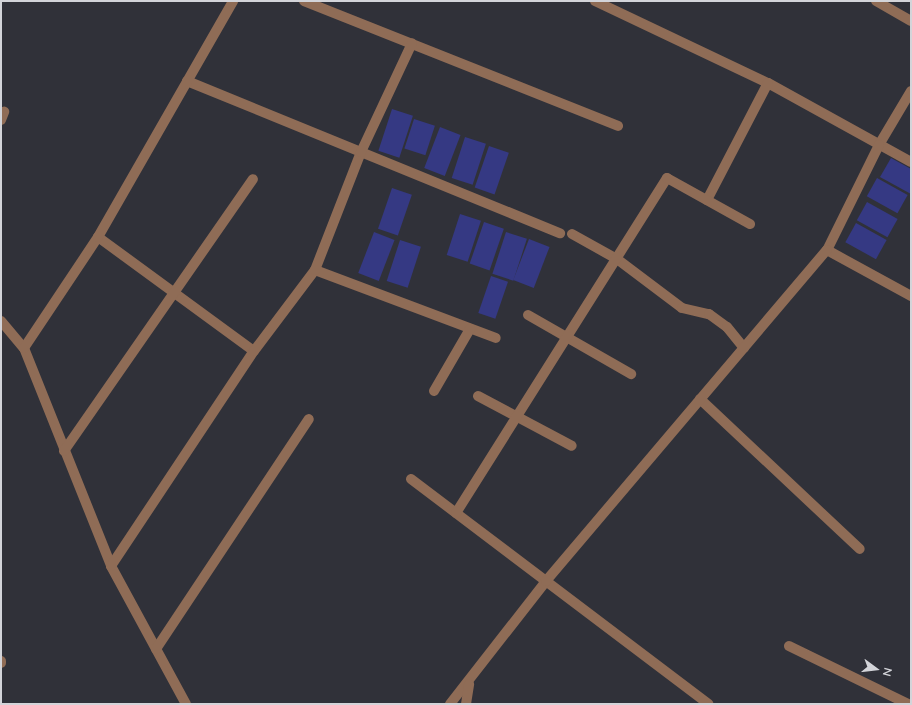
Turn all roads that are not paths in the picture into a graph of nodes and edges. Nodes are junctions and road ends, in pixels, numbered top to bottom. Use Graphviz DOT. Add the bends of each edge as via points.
graph roads {
  1 [pos="233,1"];
  2 [pos="304,1"];
  3 [pos="876,1"];
  4 [pos="598,2"];
  5 [pos="911,21"];
  6 [pos="412,43"];
  7 [pos="187,81"];
  8 [pos="768,84"];
  9 [pos="911,91"];
  10 [pos="618,126"];
  11 [pos="879,144"];
  12 [pos="361,152"];
  13 [pos="911,162"];
  14 [pos="253,179"];
  15 [pos="707,200"];
  16 [pos="750,224"];
  17 [pos="560,233"];
  18 [pos="572,234"];
  19 [pos="98,237"];
  20 [pos="827,250"];
  21 [pos="617,259"];
  22 [pos="315,270"];
  23 [pos="174,293"];
  24 [pos="911,296"];
  25 [pos="528,315"];
  26 [pos="1,321"];
  27 [pos="470,329"];
  28 [pos="496,338"];
  29 [pos="568,338"];
  30 [pos="24,348"];
  31 [pos="744,348"];
  32 [pos="254,351"];
  33 [pos="631,374"];
  34 [pos="434,391"];
  35 [pos="478,396"];
  36 [pos="700,399"];
  37 [pos="519,418"];
  38 [pos="309,419"];
  39 [pos="572,446"];
  40 [pos="64,451"];
  41 [pos="411,478"];
  42 [pos="456,514"];
  43 [pos="860,549"];
  44 [pos="111,566"];
  45 [pos="546,581"];
  46 [pos="789,646"];
  47 [pos="156,649"];
  48 [pos="470,682"];
  49 [pos="186,704"];
  50 [pos="450,704"];
  51 [pos="466,704"];
  52 [pos="709,704"];
  53 [pos="908,704"];
  1 -- 7 [label="street"];
  2 -- 6 [label="street"];
  3 -- 5 [label="street"];
  4 -- 8 [label="street"];
  6 -- 10 [label="street"];
  6 -- 12 [label="street"];
  7 -- 12 [label="street"];
  7 -- 19 [label="street"];
  8 -- 11 [label="street"];
  8 -- 15 [label="street"];
  9 -- 11 [label="street"];
  11 -- 13 [label="street"];
  11 -- 20 [label="street"];
  12 -- 17 [label="street"];
  12 -- 22 [label="street"];
  14 -- 23 [label="street"];
  15 -- 16 [label="street"];
  15 -- 21 [label="street" via="667,178"];
  18 -- 21 [label="street"];
  19 -- 23 [label="street"];
  19 -- 30 [label="street"];
  20 -- 24 [label="street"];
  20 -- 31 [label="street"];
  21 -- 29 [label="street"];
  21 -- 31 [label="street" via="682,308 709,314 727,327"];
  22 -- 27 [label="street"];
  22 -- 32 [label="street"];
  23 -- 32 [label="street"];
  23 -- 40 [label="street"];
  25 -- 29 [label="street"];
  26 -- 30 [label="street"];
  27 -- 28 [label="street"];
  27 -- 34 [label="street"];
  29 -- 33 [label="street"];
  29 -- 37 [label="street"];
  30 -- 40 [label="street"];
  31 -- 36 [label="street"];
  32 -- 44 [label="street"];
  35 -- 37 [label="street"];
  36 -- 43 [label="street"];
  36 -- 45 [label="street"];
  37 -- 39 [label="street"];
  37 -- 42 [label="street"];
  38 -- 47 [label="street"];
  40 -- 44 [label="street"];
  41 -- 42 [label="street"];
  42 -- 45 [label="street"];
  44 -- 47 [label="street"];
  45 -- 48 [label="street"];
  45 -- 52 [label="street"];
  46 -- 53 [label="street"];
  47 -- 49 [label="street"];
  48 -- 50 [label="street"];
  48 -- 51 [label="street"];
}
